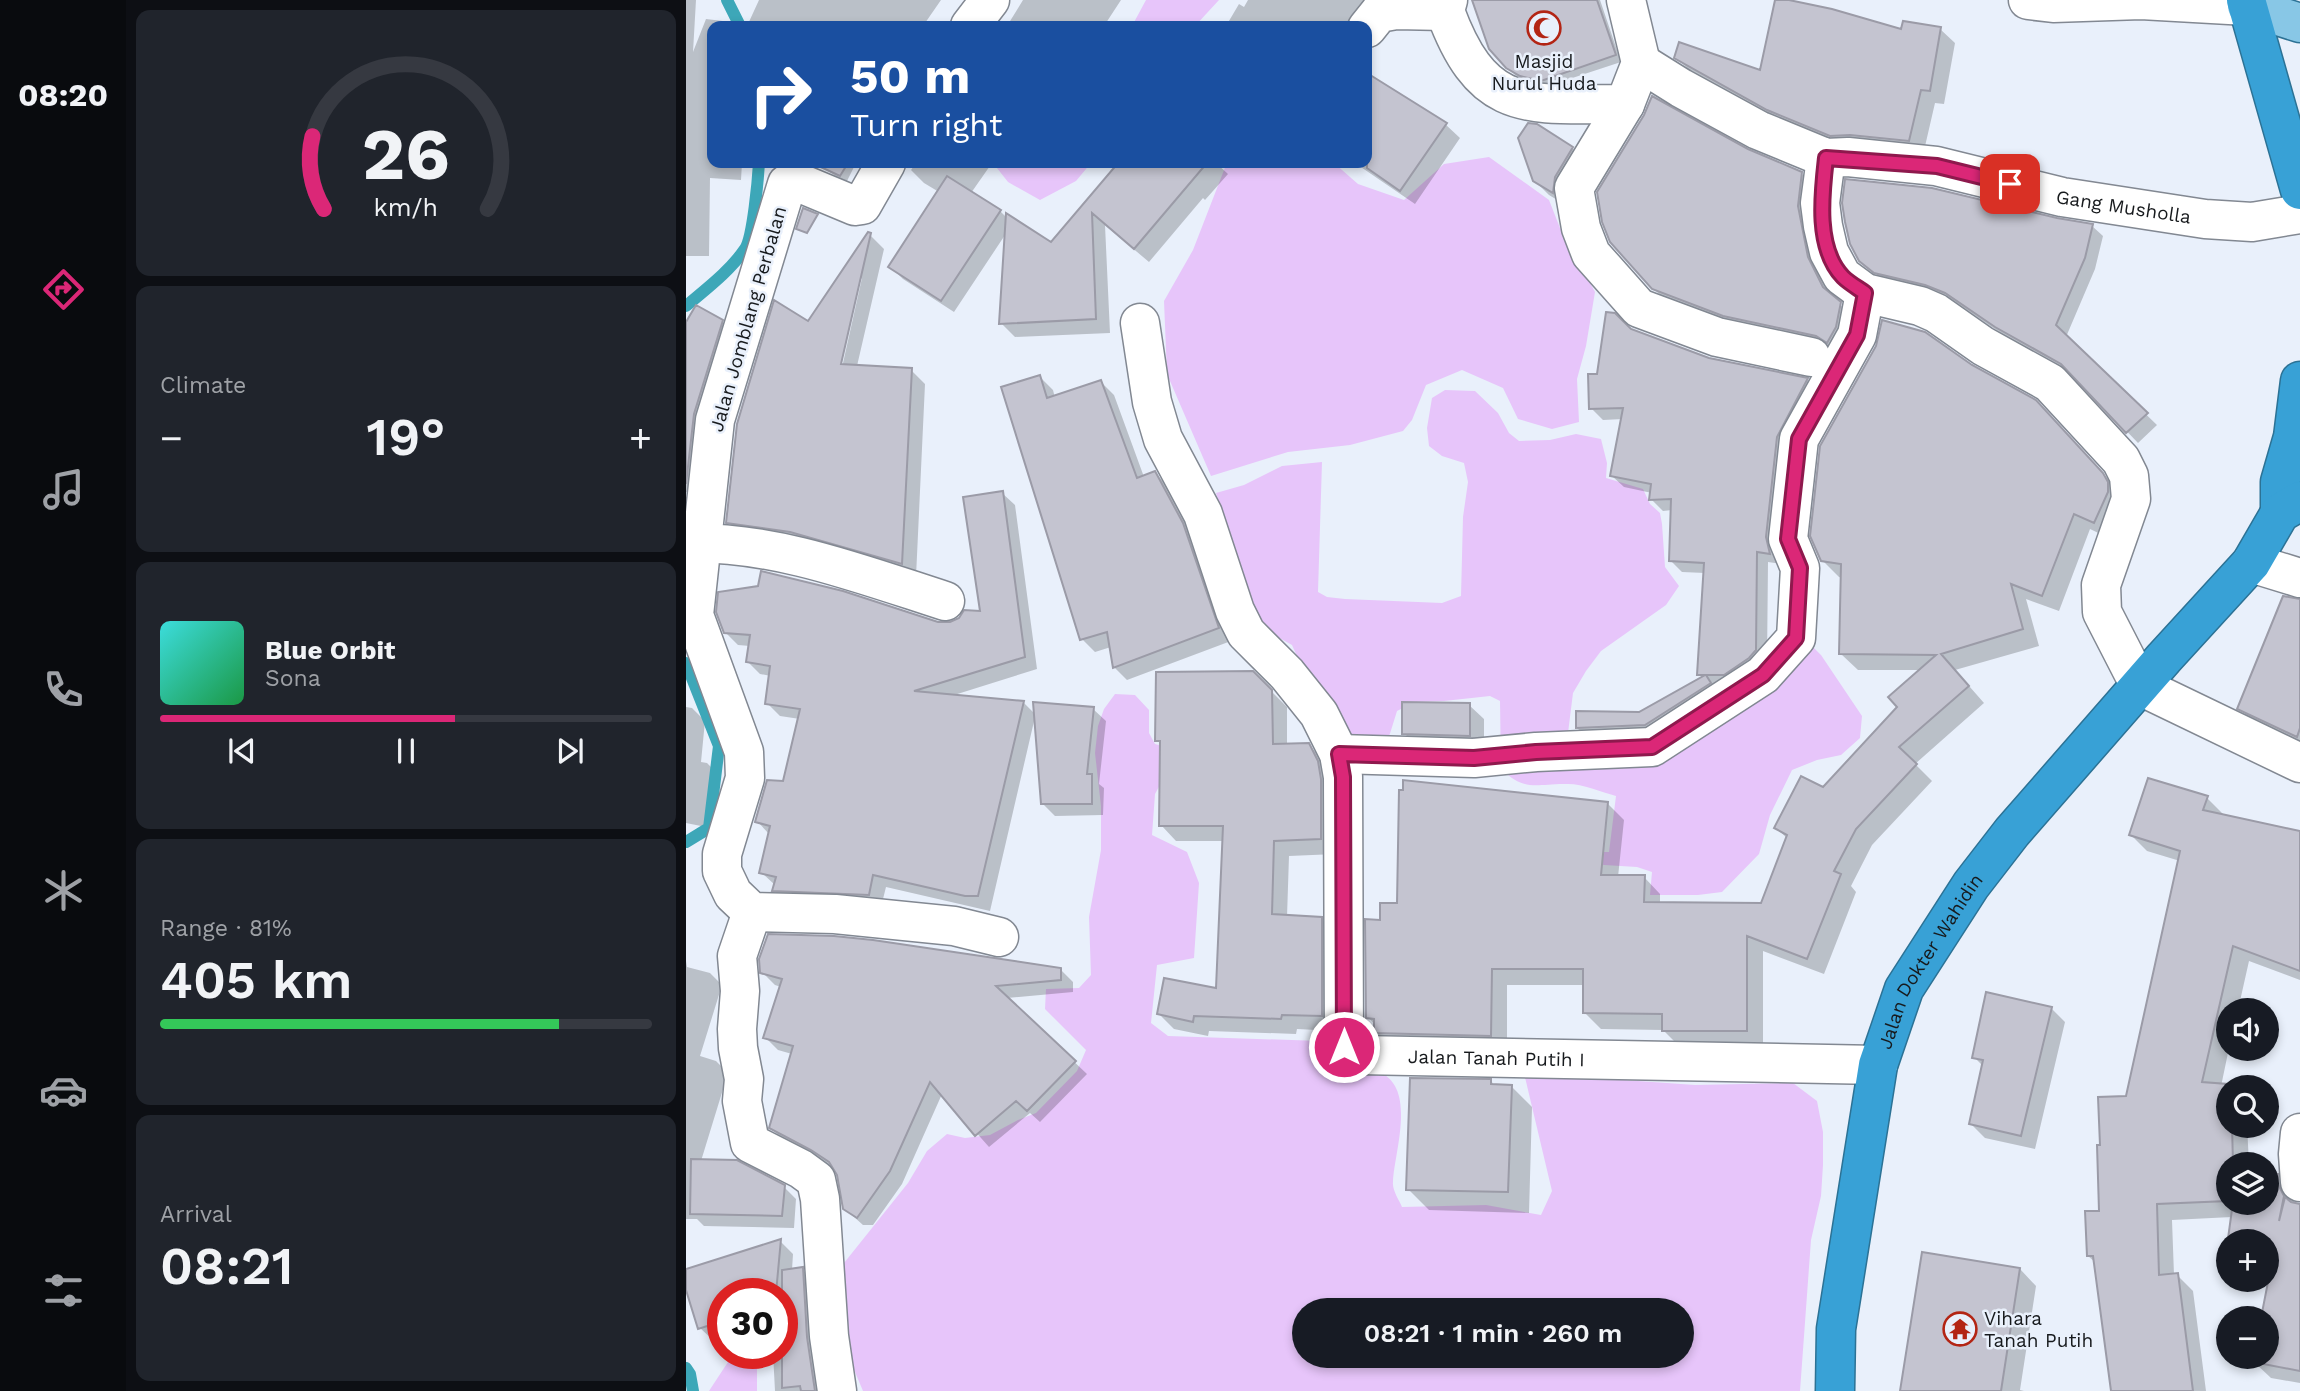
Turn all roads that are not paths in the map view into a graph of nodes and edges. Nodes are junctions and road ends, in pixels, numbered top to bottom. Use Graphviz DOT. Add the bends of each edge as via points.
graph roads {
  1 [pos="990,0"];
  2 [pos="1626,0"];
  3 [pos="2028,0"];
  4 [pos="2247,3"];
  5 [pos="1447,5"];
  6 [pos="974,21"];
  7 [pos="1372,21"];
  8 [pos="2300,23"];
  9 [pos="1641,63"];
  10 [pos="1625,104"];
  11 [pos="1826,158"];
  12 [pos="883,168"];
  13 [pos="2300,190"];
  14 [pos="2300,214"];
  15 [pos="1865,293"];
  16 [pos="1140,323"];
  17 [pos="1811,357"];
  18 [pos="2300,381"];
  19 [pos="2290,507"];
  20 [pos="694,542"];
  21 [pos="2251,563"];
  22 [pos="2300,578"];
  23 [pos="945,601"];
  24 [pos="2140,686"];
  25 [pos="2300,763"];
  26 [pos="1341,765"];
  27 [pos="752,912"];
  28 [pos="999,937"];
  29 [pos="1878,1065"];
  30 [pos="2300,1133"];
  31 [pos="2300,1182"];
  32 [pos="838,1391"];
  33 [pos="1835,1391"];
  1 -- 6 [label="street"];
  2 -- 9 [label="street"];
  3 -- 4 [label="street"];
  4 -- 8 [label="main road"];
  4 -- 13 [label="highway"];
  5 -- 7 [label="street" via="1379,13"];
  5 -- 10 [label="street" via="1454,37 1469,64 1500,93 1550,104"];
  9 -- 10 [label="street"];
  9 -- 11 [label="street, Gang Musholla" via="1758,130"];
  10 -- 17 [label="street" via="1574,188 1591,254 1639,308 1717,337"];
  11 -- 14 [label="street, Gang Musholla" via="1937,166 2062,197 2205,219 2252,222"];
  11 -- 15 [label="street" via="1821,203 1829,252 1842,276"];
  12 -- 20 [label="street, Jalan Jomblang Perbalan" via="862,205 795,181 787,184 715,420"];
  15 -- 24 [label="street" via="1936,313 1983,346 2050,383 2121,460 2129,476 2131,499 2101,585 2102,612"];
  15 -- 26 [label="street" via="1857,335 1799,439 1788,539 1800,568 1796,638 1763,675 1652,747"];
  16 -- 26 [label="street" via="1152,402 1163,439 1203,514 1235,611 1247,633 1318,714"];
  18 -- 19 [label="highway" via="2293,437 2280,482"];
  19 -- 21 [label="highway, Jalan Dokter Wahidin"];
  20 -- 23 [label="street" via="760,548 843,568"];
  20 -- 27 [label="street, Jalan Jomblang Perbalan" via="694,615 744,752 745,778 722,854 722,871 733,894"];
  21 -- 22 [label="street"];
  21 -- 24 [label="highway, Jalan Dokter Wahidin"];
  24 -- 25 [label="street"];
  24 -- 29 [label="highway, Jalan Dokter Wahidin" via="1971,885 1904,989"];
  26 -- 29 [label="street, Jalan Tanah Putih I" via="1346,1051 1359,1055"];
  27 -- 28 [label="street" via="835,914 954,926"];
  27 -- 32 [label="street" via="737,956 742,1101 750,1143 816,1180"];
  29 -- 33 [label="highway, Jalan Dokter Wahidin" via="1836,1329"];
  30 -- 31 [label="street"];
}
